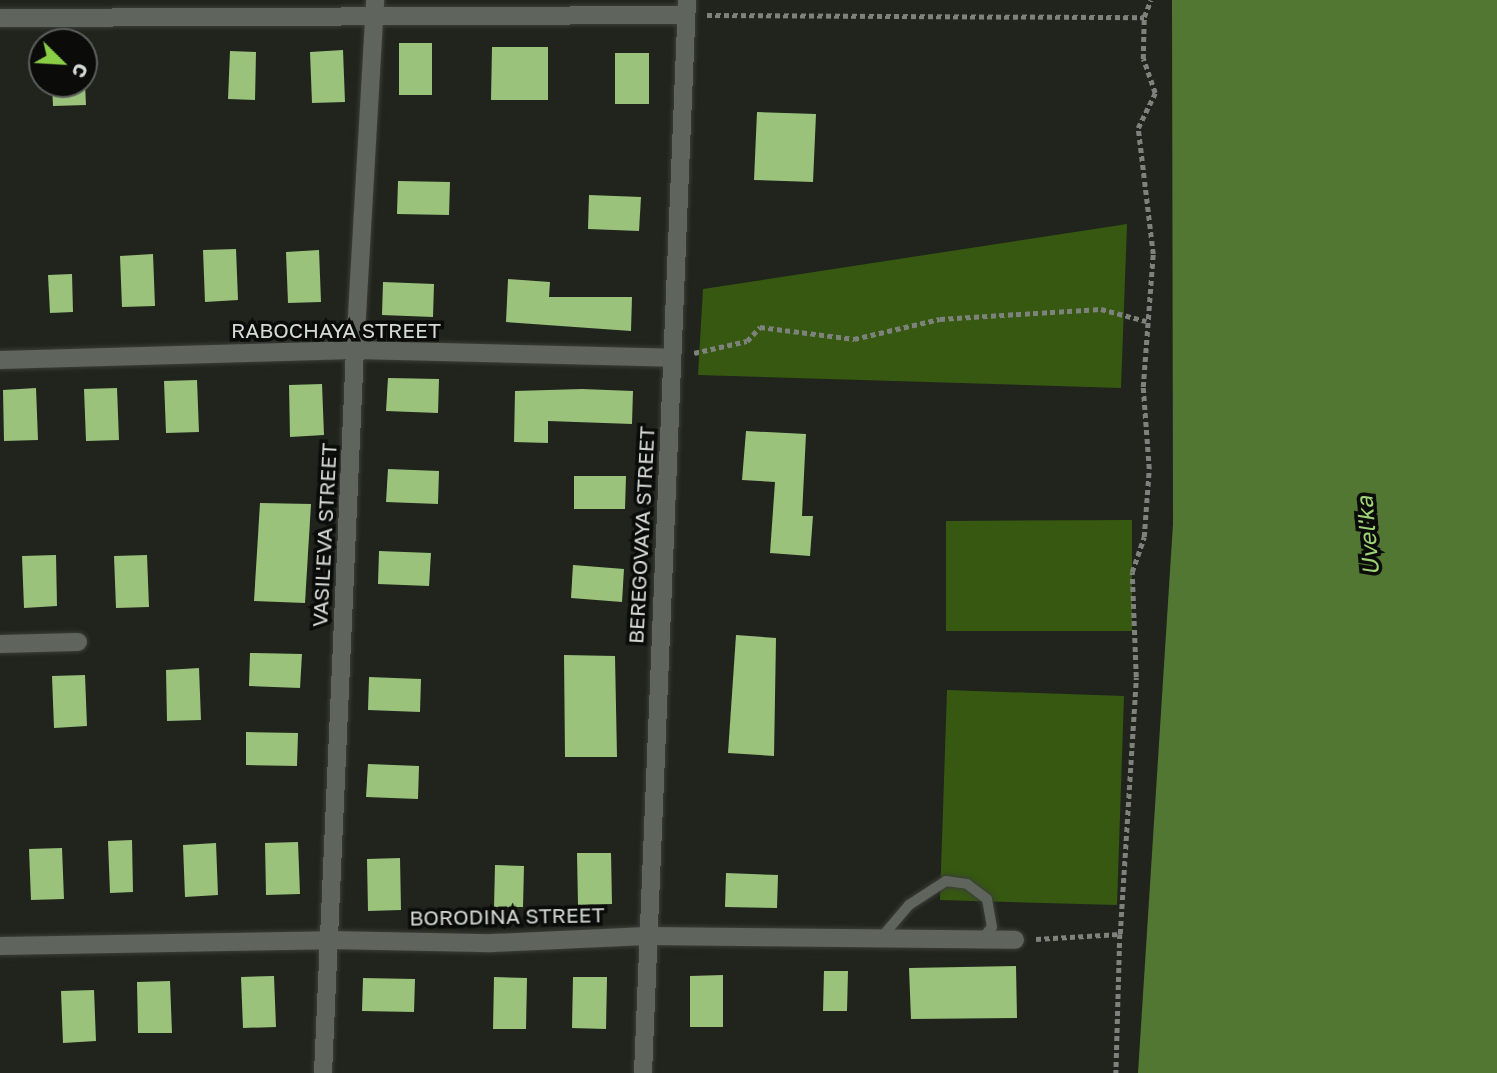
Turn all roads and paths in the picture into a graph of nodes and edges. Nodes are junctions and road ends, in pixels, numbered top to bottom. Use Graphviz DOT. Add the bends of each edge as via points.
graph roads {
  1 [pos="1151,0"];
  2 [pos="375,8"];
  3 [pos="687,8"];
  4 [pos="1143,17"];
  5 [pos="0,18"];
  6 [pos="1146,321"];
  7 [pos="355,350"];
  8 [pos="672,358"];
  9 [pos="0,360"];
  10 [pos="78,642"];
  11 [pos="0,644"];
  12 [pos="1121,934"];
  13 [pos="646,936"];
  14 [pos="329,940"];
  15 [pos="1015,940"];
  16 [pos="878,942"];
  17 [pos="979,942"];
  18 [pos="0,946"];
  19 [pos="323,1073"];
  20 [pos="643,1073"];
  21 [pos="1116,1073"];
  1 -- 4 [label="path"];
  2 -- 3 [label="street"];
  2 -- 5 [label="street"];
  2 -- 7 [label="street, VASIL'EVA STREET"];
  3 -- 4 [label="path"];
  3 -- 8 [label="street, BEREGOVAYA STREET"];
  4 -- 6 [label="path" via="1143,60 1155,93 1138,128 1153,254"];
  6 -- 8 [label="path" via="1101,309 940,320 853,339 760,327 747,341"];
  6 -- 12 [label="path" via="1143,387 1149,470 1144,537 1132,572 1136,677"];
  7 -- 8 [label="street, RABOCHAYA STREET"];
  7 -- 9 [label="street, RABOCHAYA STREET"];
  7 -- 14 [label="street, VASIL'EVA STREET"];
  8 -- 13 [label="street, BEREGOVAYA STREET"];
  10 -- 11 [label="street"];
  12 -- 15 [label="path"];
  12 -- 21 [label="path"];
  13 -- 14 [label="street, BORODINA STREET" via="492,943"];
  13 -- 16 [label="street, BORODINA STREET"];
  13 -- 20 [label="street, BEREGOVAYA STREET"];
  14 -- 18 [label="street, BORODINA STREET"];
  14 -- 19 [label="street, VASIL'EVA STREET"];
  15 -- 17 [label="street, BORODINA STREET"];
  16 -- 17 [label="street, BORODINA STREET"];
  16 -- 17 [label="lane" via="909,905 946,881 967,884 987,899 992,927"];
}
